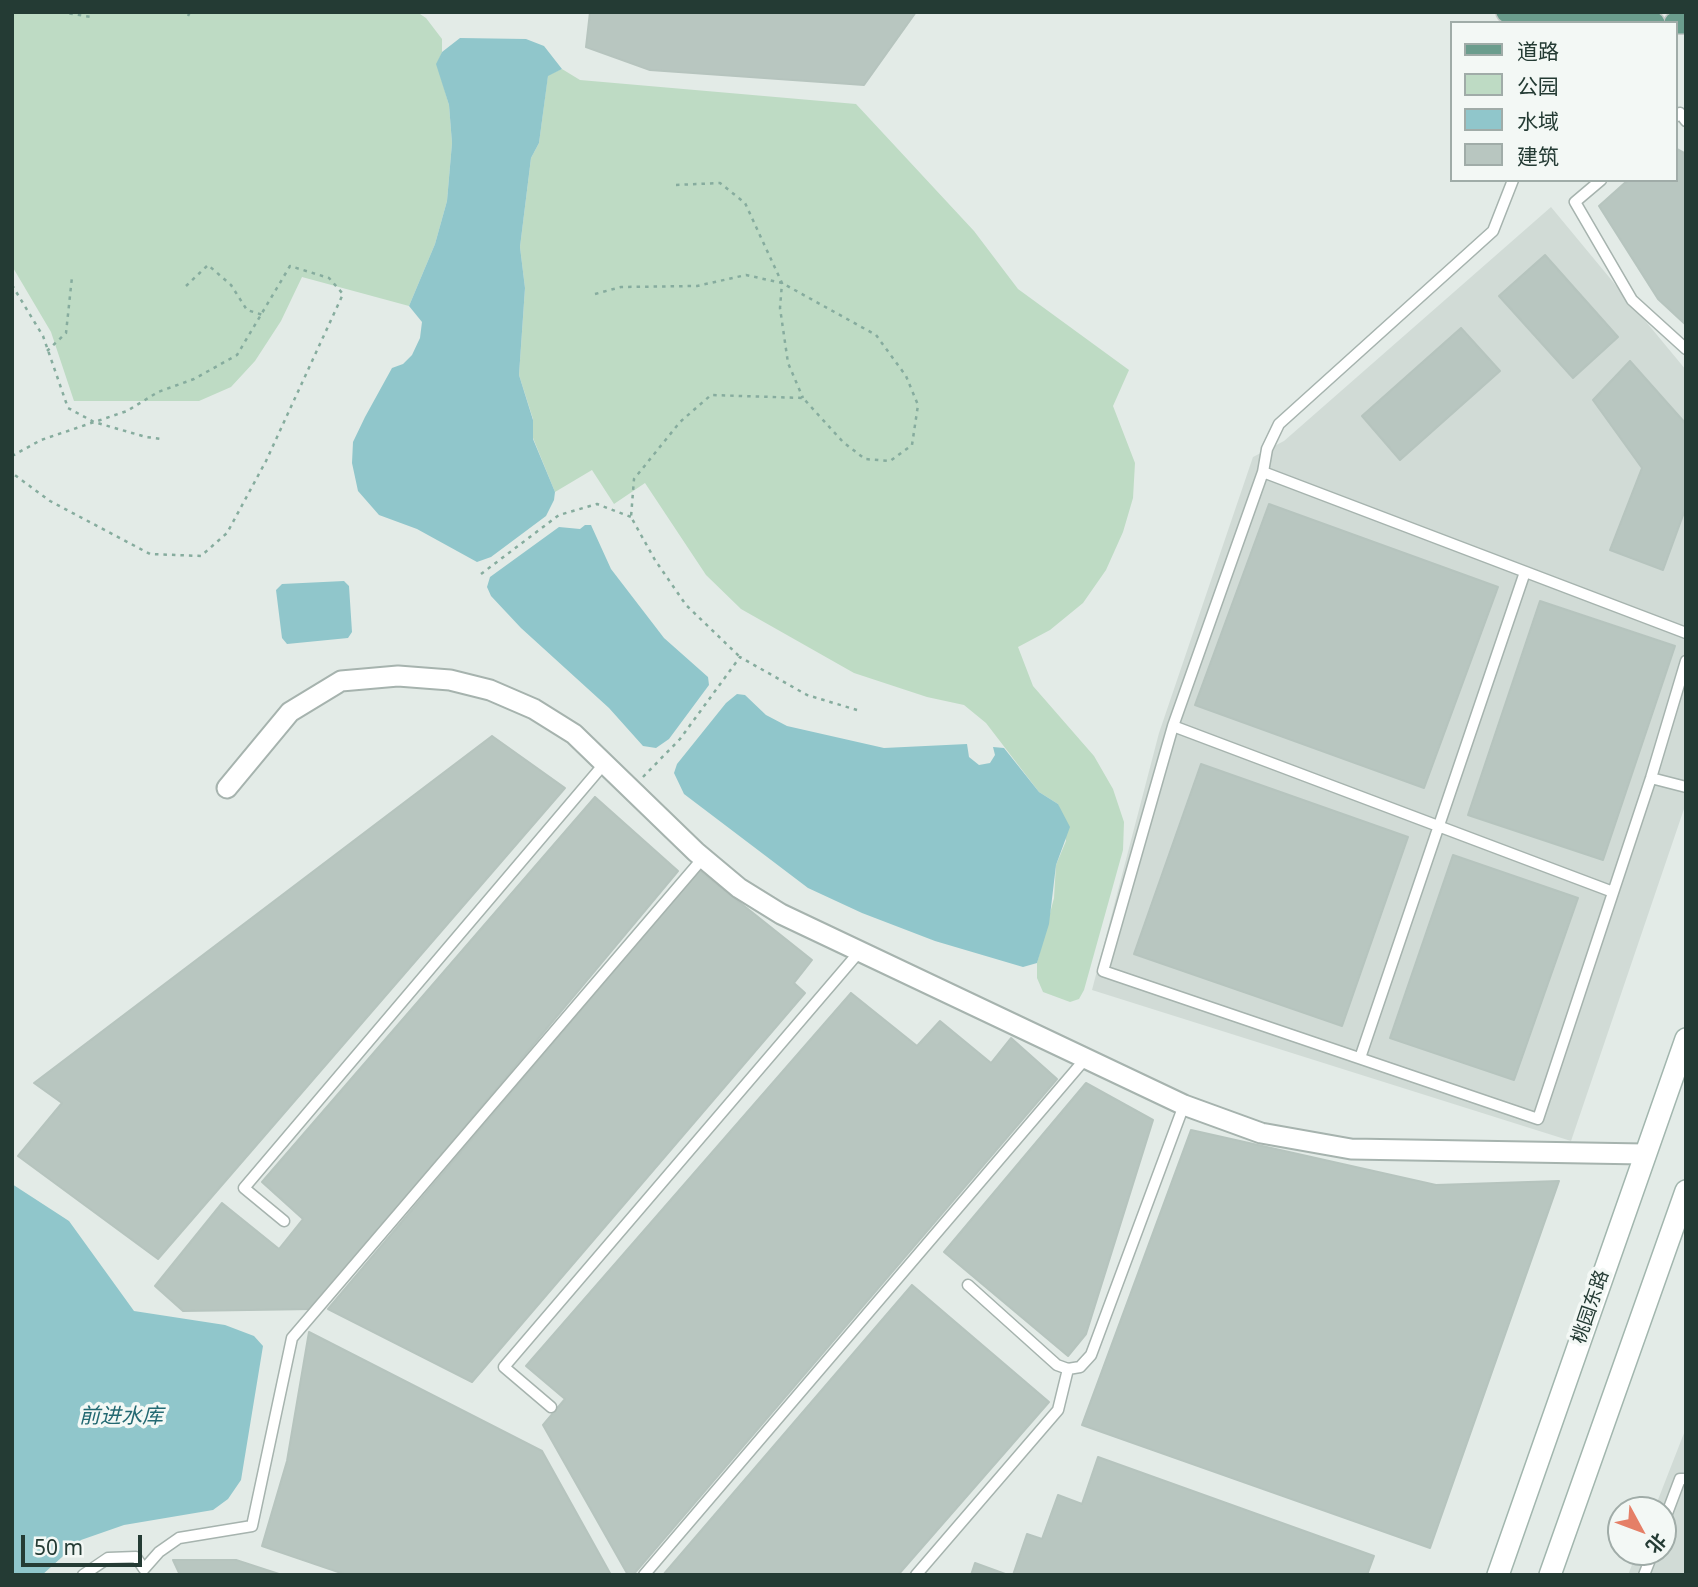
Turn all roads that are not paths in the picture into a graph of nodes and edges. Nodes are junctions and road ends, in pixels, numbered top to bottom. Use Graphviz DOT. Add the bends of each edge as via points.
graph roads {
  1 [pos="1507,12"];
  2 [pos="1561,20"];
  3 [pos="1592,21"];
  4 [pos="1512,182"];
  5 [pos="1599,182"];
  6 [pos="1686,349"];
  7 [pos="1263,472"];
  8 [pos="1525,572"];
  9 [pos="1686,633"];
  10 [pos="1686,662"];
  11 [pos="1173,726"];
  12 [pos="604,764"];
  13 [pos="1651,778"];
  14 [pos="1686,787"];
  15 [pos="227,788"];
  16 [pos="1438,826"];
  17 [pos="703,858"];
  18 [pos="1613,892"];
  19 [pos="861,951"];
  20 [pos="1686,1039"];
  21 [pos="1086,1058"];
  22 [pos="1360,1058"];
  23 [pos="1184,1105"];
  24 [pos="1644,1154"];
  25 [pos="1684,1199"];
  26 [pos="284,1221"];
  27 [pos="968,1285"];
  28 [pos="1069,1369"];
  29 [pos="551,1407"];
  30 [pos="1686,1479"];
  31 [pos="1674,1496"];
  32 [pos="145,1572"];
  33 [pos="83,1575"];
  34 [pos="644,1575"];
  35 [pos="916,1575"];
  36 [pos="1498,1575"];
  37 [pos="1550,1575"];
  1 -- 2 [label="main road"];
  2 -- 3 [label="main road"];
  4 -- 7 [label="lane" via="1493,231 1279,424"];
  5 -- 6 [label="lane" via="1576,202 1632,300"];
  7 -- 8 [label="lane"];
  7 -- 11 [label="lane"];
  8 -- 9 [label="lane"];
  8 -- 16 [label="lane"];
  10 -- 13 [label="lane"];
  11 -- 16 [label="lane"];
  11 -- 22 [label="lane" via="1103,971"];
  12 -- 15 [label="street" via="574,734 534,709 490,690 450,680 398,676 341,681 290,712"];
  12 -- 17 [label="street"];
  12 -- 26 [label="lane" via="244,1188"];
  13 -- 14 [label="lane"];
  13 -- 18 [label="lane"];
  16 -- 18 [label="lane"];
  16 -- 22 [label="lane"];
  17 -- 19 [label="street" via="781,915"];
  17 -- 32 [label="lane" via="292,1338 251,1526 179,1538 159,1552"];
  18 -- 22 [label="lane" via="1538,1119"];
  19 -- 21 [label="street"];
  19 -- 29 [label="lane" via="504,1367"];
  20 -- 24 [label="main road, 桃园东路"];
  21 -- 23 [label="street"];
  21 -- 34 [label="lane"];
  23 -- 24 [label="street" via="1261,1133 1351,1149"];
  23 -- 28 [label="lane" via="1091,1355 1080,1367"];
  24 -- 36 [label="main road, 桃园东路"];
  25 -- 37 [label="main road"];
  27 -- 28 [label="lane" via="1057,1365"];
  28 -- 35 [label="lane" via="1058,1410"];
  30 -- 31 [label="lane" via="1680,1479"];
  32 -- 33 [label="lane" via="136,1558 108,1558"];
}
